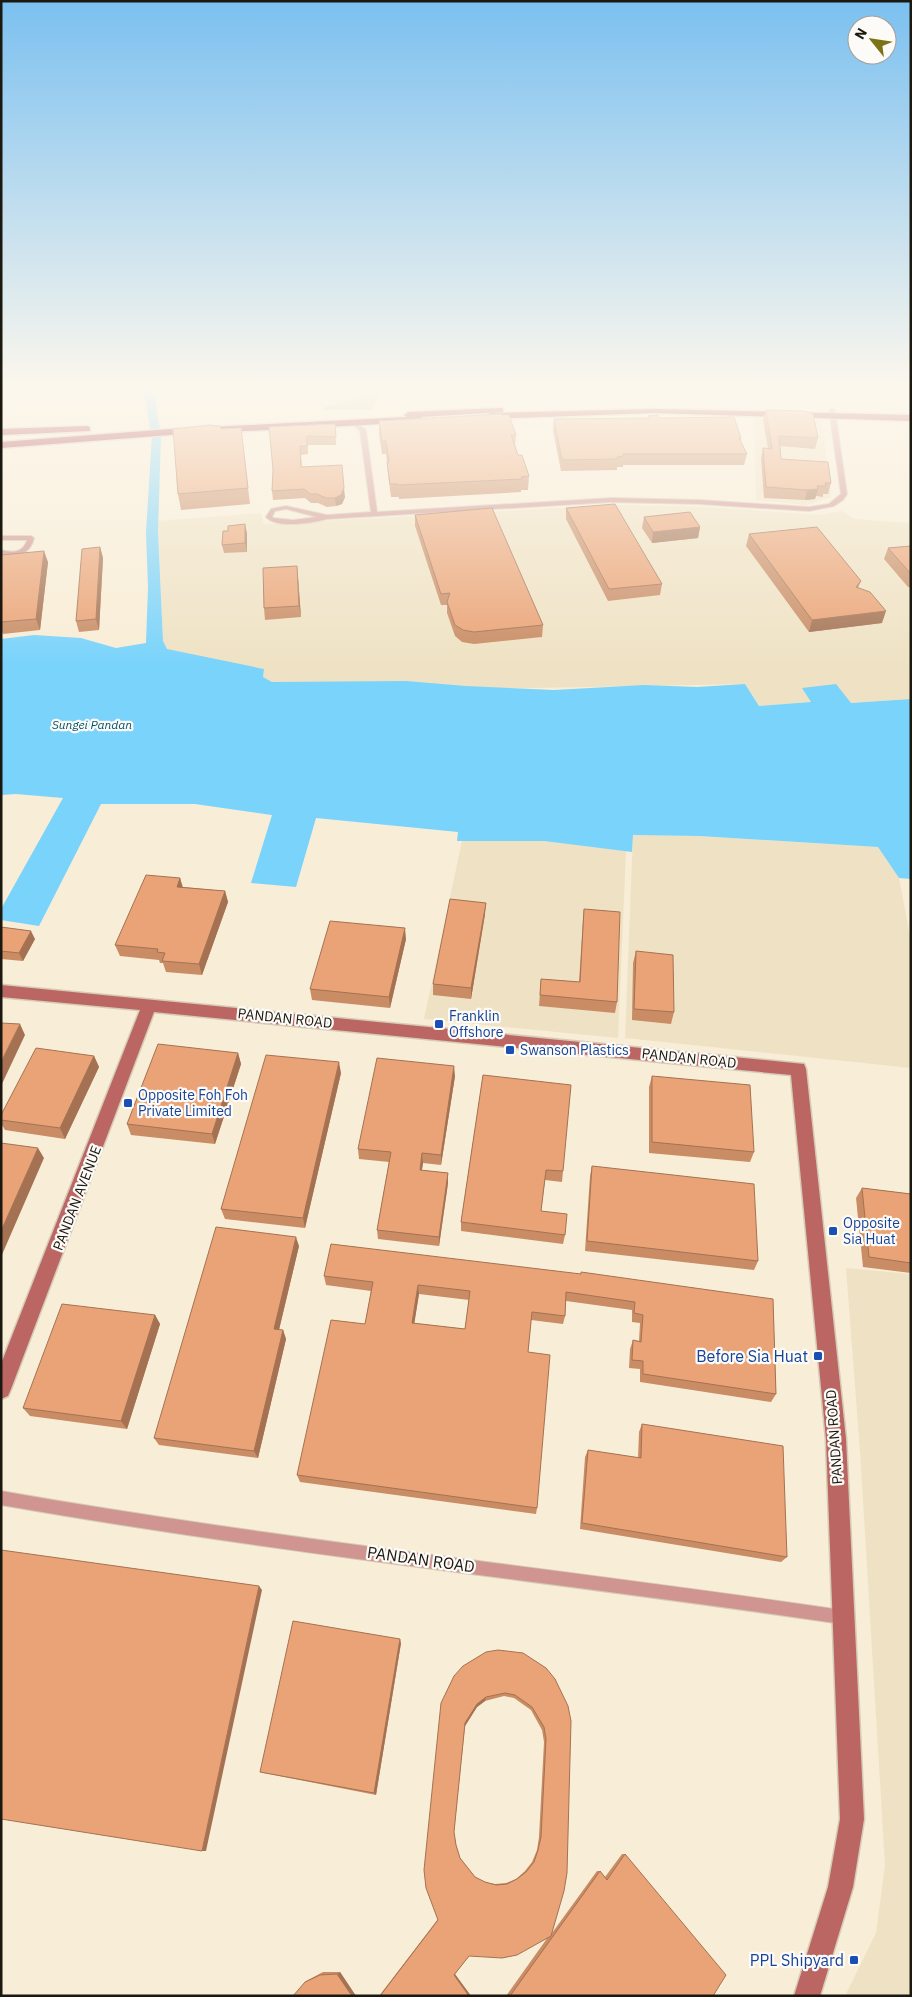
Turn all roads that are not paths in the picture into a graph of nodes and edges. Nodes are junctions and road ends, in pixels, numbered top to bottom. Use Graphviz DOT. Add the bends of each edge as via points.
graph roads {
  1 [pos="369,478"];
  2 [pos="842,478"];
  3 [pos="374,514"];
  4 [pos="327,517"];
  5 [pos="1,538"];
  6 [pos="1,552"];
  7 [pos="1,991"];
  8 [pos="149,1006"];
  9 [pos="1,1389"];
  10 [pos="1,1498"];
  11 [pos="842,1617"];
  12 [pos="808,1996"];
  1 -- 3 [label="street"];
  2 -- 3 [label="street" via="844,494 834,504 819,508 612,500"];
  3 -- 4 [label="street"];
  4 -- 4 [label="street" via="284,522 269,517 273,510 287,507 312,516"];
  5 -- 6 [label="street" via="31,538 30,546 23,552"];
  7 -- 8 [label="street, PANDAN ROAD"];
  8 -- 9 [label="street, PANDAN AVENUE"];
  8 -- 11 [label="street, PANDAN ROAD" via="798,1068 836,1439"];
  10 -- 11 [label="street, PANDAN ROAD" via="221,1533"];
  11 -- 12 [label="street, PANDAN ROAD" via="851,1800 849,1845 836,1905"];
}
